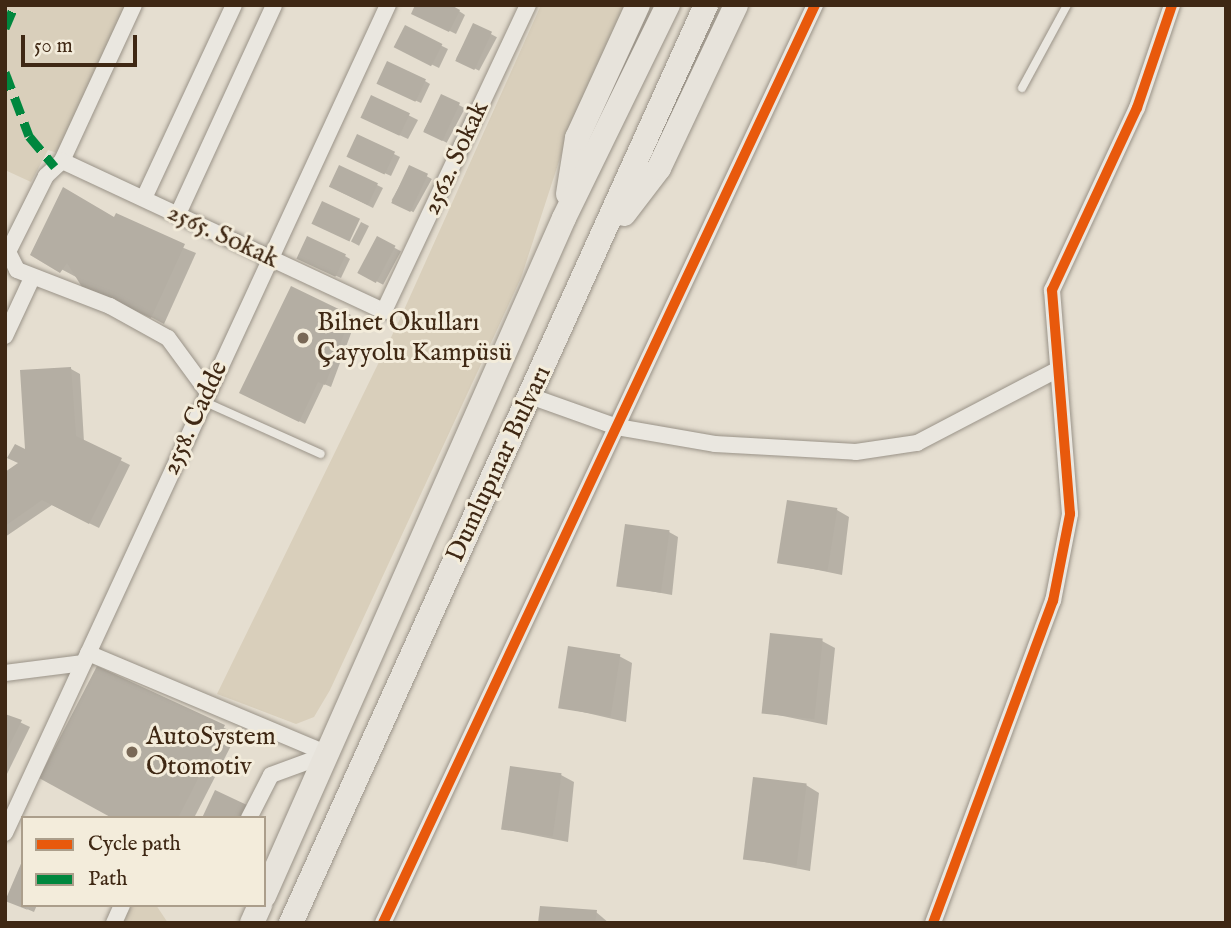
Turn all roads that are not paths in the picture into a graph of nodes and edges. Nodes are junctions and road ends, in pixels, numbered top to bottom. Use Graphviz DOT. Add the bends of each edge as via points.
graph roads {
  1 [pos="134,5"];
  2 [pos="234,5"];
  3 [pos="274,5"];
  4 [pos="388,5"];
  5 [pos="528,5"];
  6 [pos="638,5"];
  7 [pos="706,5"];
  8 [pos="736,5"];
  9 [pos="815,5"];
  10 [pos="1067,5"];
  11 [pos="1172,5"];
  12 [pos="664,14"];
  13 [pos="1022,88"];
  14 [pos="62,161"];
  15 [pos="144,198"];
  16 [pos="178,214"];
  17 [pos="565,218"];
  18 [pos="601,245"];
  19 [pos="270,258"];
  20 [pos="9,266"];
  21 [pos="32,278"];
  22 [pos="384,311"];
  23 [pos="5,336"];
  24 [pos="1055,370"];
  25 [pos="205,396"];
  26 [pos="530,396"];
  27 [pos="617,427"];
  28 [pos="321,454"];
  29 [pos="85,658"];
  30 [pos="5,673"];
  31 [pos="328,754"];
  32 [pos="250,816"];
  33 [pos="6,832"];
  34 [pos="266,892"];
  35 [pos="121,907"];
  36 [pos="259,907"];
  37 [pos="114,923"];
  38 [pos="252,923"];
  39 [pos="291,923"];
  40 [pos="383,923"];
  41 [pos="933,923"];
  1 -- 14 [label="street"];
  2 -- 15 [label="street"];
  3 -- 16 [label="street"];
  4 -- 19 [label="street, 2558. Cadde"];
  5 -- 22 [label="street, 2562. Sokak"];
  6 -- 17 [label="highway" via="577,138"];
  7 -- 18 [label="highway, Dumlupınar Bulvarı"];
  8 -- 18 [label="highway" via="659,168"];
  9 -- 27 [label="street"];
  10 -- 13 [label="lane"];
  11 -- 24 [label="street" via="1137,108 1052,290"];
  12 -- 17 [label="highway, Dumlupınar Bulvarı"];
  14 -- 15 [label="street, 2565. Sokak"];
  14 -- 20 [label="street" via="46,176 8,252"];
  15 -- 16 [label="street, 2565. Sokak"];
  16 -- 19 [label="street, 2565. Sokak"];
  17 -- 31 [label="highway, Dumlupınar Bulvarı"];
  18 -- 26 [label="highway, Dumlupınar Bulvarı"];
  19 -- 22 [label="street, 2565. Sokak"];
  19 -- 25 [label="street, 2558. Cadde"];
  20 -- 21 [label="street"];
  21 -- 23 [label="street"];
  21 -- 25 [label="street" via="157,331 176,346"];
  24 -- 27 [label="street" via="955,427 876,451 772,450"];
  24 -- 41 [label="street" via="1071,494 1053,601"];
  25 -- 28 [label="lane"];
  25 -- 29 [label="street, 2558. Cadde"];
  26 -- 27 [label="street"];
  26 -- 39 [label="highway, Dumlupınar Bulvarı"];
  27 -- 40 [label="street"];
  29 -- 30 [label="street"];
  29 -- 31 [label="street"];
  29 -- 33 [label="street, 2558. Cadde"];
  31 -- 32 [label="street" via="271,775"];
  31 -- 34 [label="highway, Dumlupınar Bulvarı"];
  35 -- 37 [label="street"];
  36 -- 38 [label="highway"];
}
